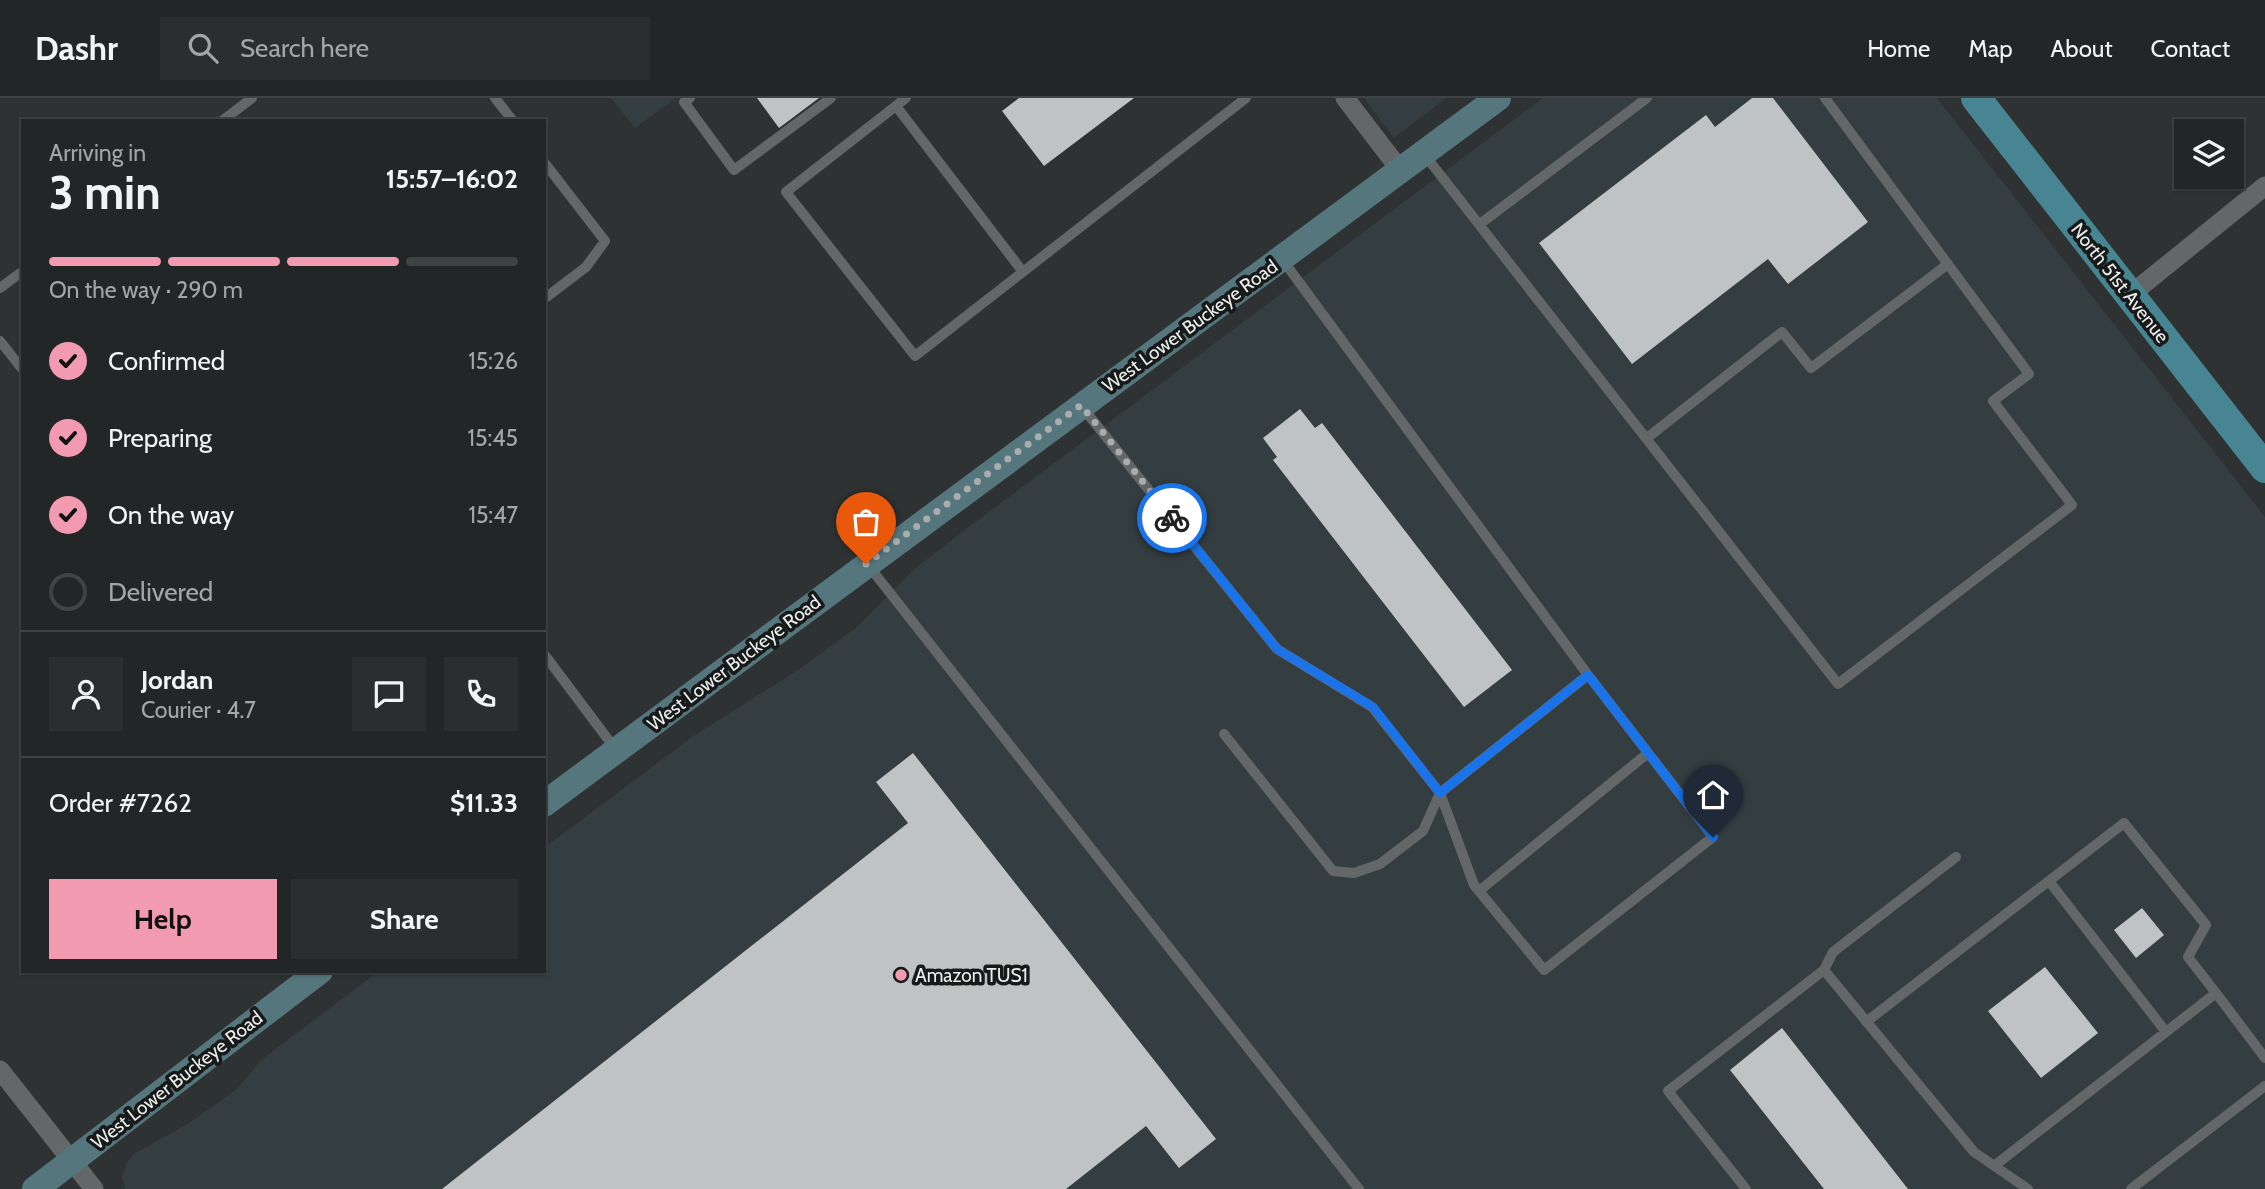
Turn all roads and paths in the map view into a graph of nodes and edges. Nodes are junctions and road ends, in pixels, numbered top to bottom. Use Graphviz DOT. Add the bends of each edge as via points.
graph roads {
  1 [pos="252,98"];
  2 [pos="495,98"];
  3 [pos="690,98"];
  4 [pos="831,98"];
  5 [pos="906,98"];
  6 [pos="1247,98"];
  7 [pos="1345,98"];
  8 [pos="1498,98"];
  9 [pos="1647,98"];
  10 [pos="1825,98"];
  11 [pos="1976,98"];
  12 [pos="896,106"];
  13 [pos="225,119"];
  14 [pos="511,119"];
  15 [pos="1424,153"];
  16 [pos="546,165"];
  17 [pos="1401,171"];
  18 [pos="2265,186"];
  19 [pos="1480,224"];
  20 [pos="1282,258"];
  21 [pos="1948,264"];
  22 [pos="21,272"];
  23 [pos="1023,272"];
  24 [pos="0,288"];
  25 [pos="2130,295"];
  26 [pos="546,297"];
  27 [pos="0,341"];
  28 [pos="21,367"];
  29 [pos="1081,405"];
  30 [pos="1647,438"];
  31 [pos="2265,468"];
  32 [pos="866,564"];
  33 [pos="546,657"];
  34 [pos="1588,675"];
  35 [pos="1224,734"];
  36 [pos="617,750"];
  37 [pos="1648,753"];
  38 [pos="1440,793"];
  39 [pos="546,803"];
  40 [pos="1956,857"];
  41 [pos="2049,880"];
  42 [pos="1479,891"];
  43 [pos="1824,970"];
  44 [pos="317,973"];
  45 [pos="2216,993"];
  46 [pos="1866,1022"];
  47 [pos="2166,1032"];
  48 [pos="2265,1058"];
  49 [pos="0,1070"];
  50 [pos="2265,1086"];
  51 [pos="72,1162"];
  52 [pos="1994,1166"];
  53 [pos="35,1189"];
  54 [pos="94,1189"];
  55 [pos="1359,1189"];
  56 [pos="1746,1189"];
  57 [pos="2028,1189"];
  58 [pos="2131,1189"];
  1 -- 13 [label="lane"];
  2 -- 14 [label="lane"];
  3 -- 4 [label="lane" via="684,102 734,170"];
  5 -- 12 [label="lane"];
  6 -- 23 [label="lane"];
  7 -- 17 [label="street"];
  8 -- 15 [label="main road, West Lower Buckeye Road"];
  9 -- 19 [label="lane"];
  10 -- 21 [label="lane"];
  11 -- 25 [label="main road, North 51st Avenue"];
  12 -- 23 [label="lane"];
  12 -- 23 [label="lane" via="786,192 915,356"];
  15 -- 17 [label="main road, West Lower Buckeye Road"];
  15 -- 19 [label="lane"];
  16 -- 26 [label="lane" via="605,241 586,267"];
  17 -- 20 [label="main road, West Lower Buckeye Road"];
  18 -- 25 [label="street"];
  19 -- 30 [label="lane"];
  20 -- 29 [label="main road, West Lower Buckeye Road"];
  20 -- 34 [label="lane"];
  21 -- 30 [label="lane" via="1811,368 1782,332"];
  21 -- 30 [label="lane" via="2029,374 1993,401 2072,505 1838,684"];
  22 -- 24 [label="lane"];
  25 -- 31 [label="main road, North 51st Avenue"];
  27 -- 28 [label="lane"];
  29 -- 32 [label="main road, West Lower Buckeye Road"];
  29 -- 38 [label="lane" via="1277,649 1373,707"];
  32 -- 36 [label="main road, West Lower Buckeye Road"];
  32 -- 55 [label="lane"];
  33 -- 36 [label="lane"];
  34 -- 37 [label="lane"];
  34 -- 38 [label="lane"];
  35 -- 38 [label="lane" via="1333,871 1354,873 1380,864 1423,831"];
  36 -- 39 [label="main road, West Lower Buckeye Road"];
  37 -- 42 [label="lane"];
  37 -- 42 [label="lane" via="1713,837 1544,970"];
  38 -- 42 [label="lane"];
  40 -- 43 [label="lane" via="1833,952"];
  41 -- 45 [label="lane" via="2123,823 2206,925 2188,957"];
  41 -- 46 [label="lane"];
  41 -- 47 [label="lane"];
  43 -- 46 [label="lane"];
  43 -- 56 [label="lane" via="1668,1091"];
  44 -- 51 [label="main road, West Lower Buckeye Road"];
  45 -- 47 [label="lane"];
  45 -- 48 [label="lane"];
  46 -- 52 [label="lane" via="1974,1152"];
  47 -- 52 [label="lane"];
  49 -- 51 [label="street"];
  50 -- 58 [label="lane"];
  51 -- 53 [label="main road, West Lower Buckeye Road"];
  51 -- 54 [label="street"];
  52 -- 57 [label="lane"];
}
